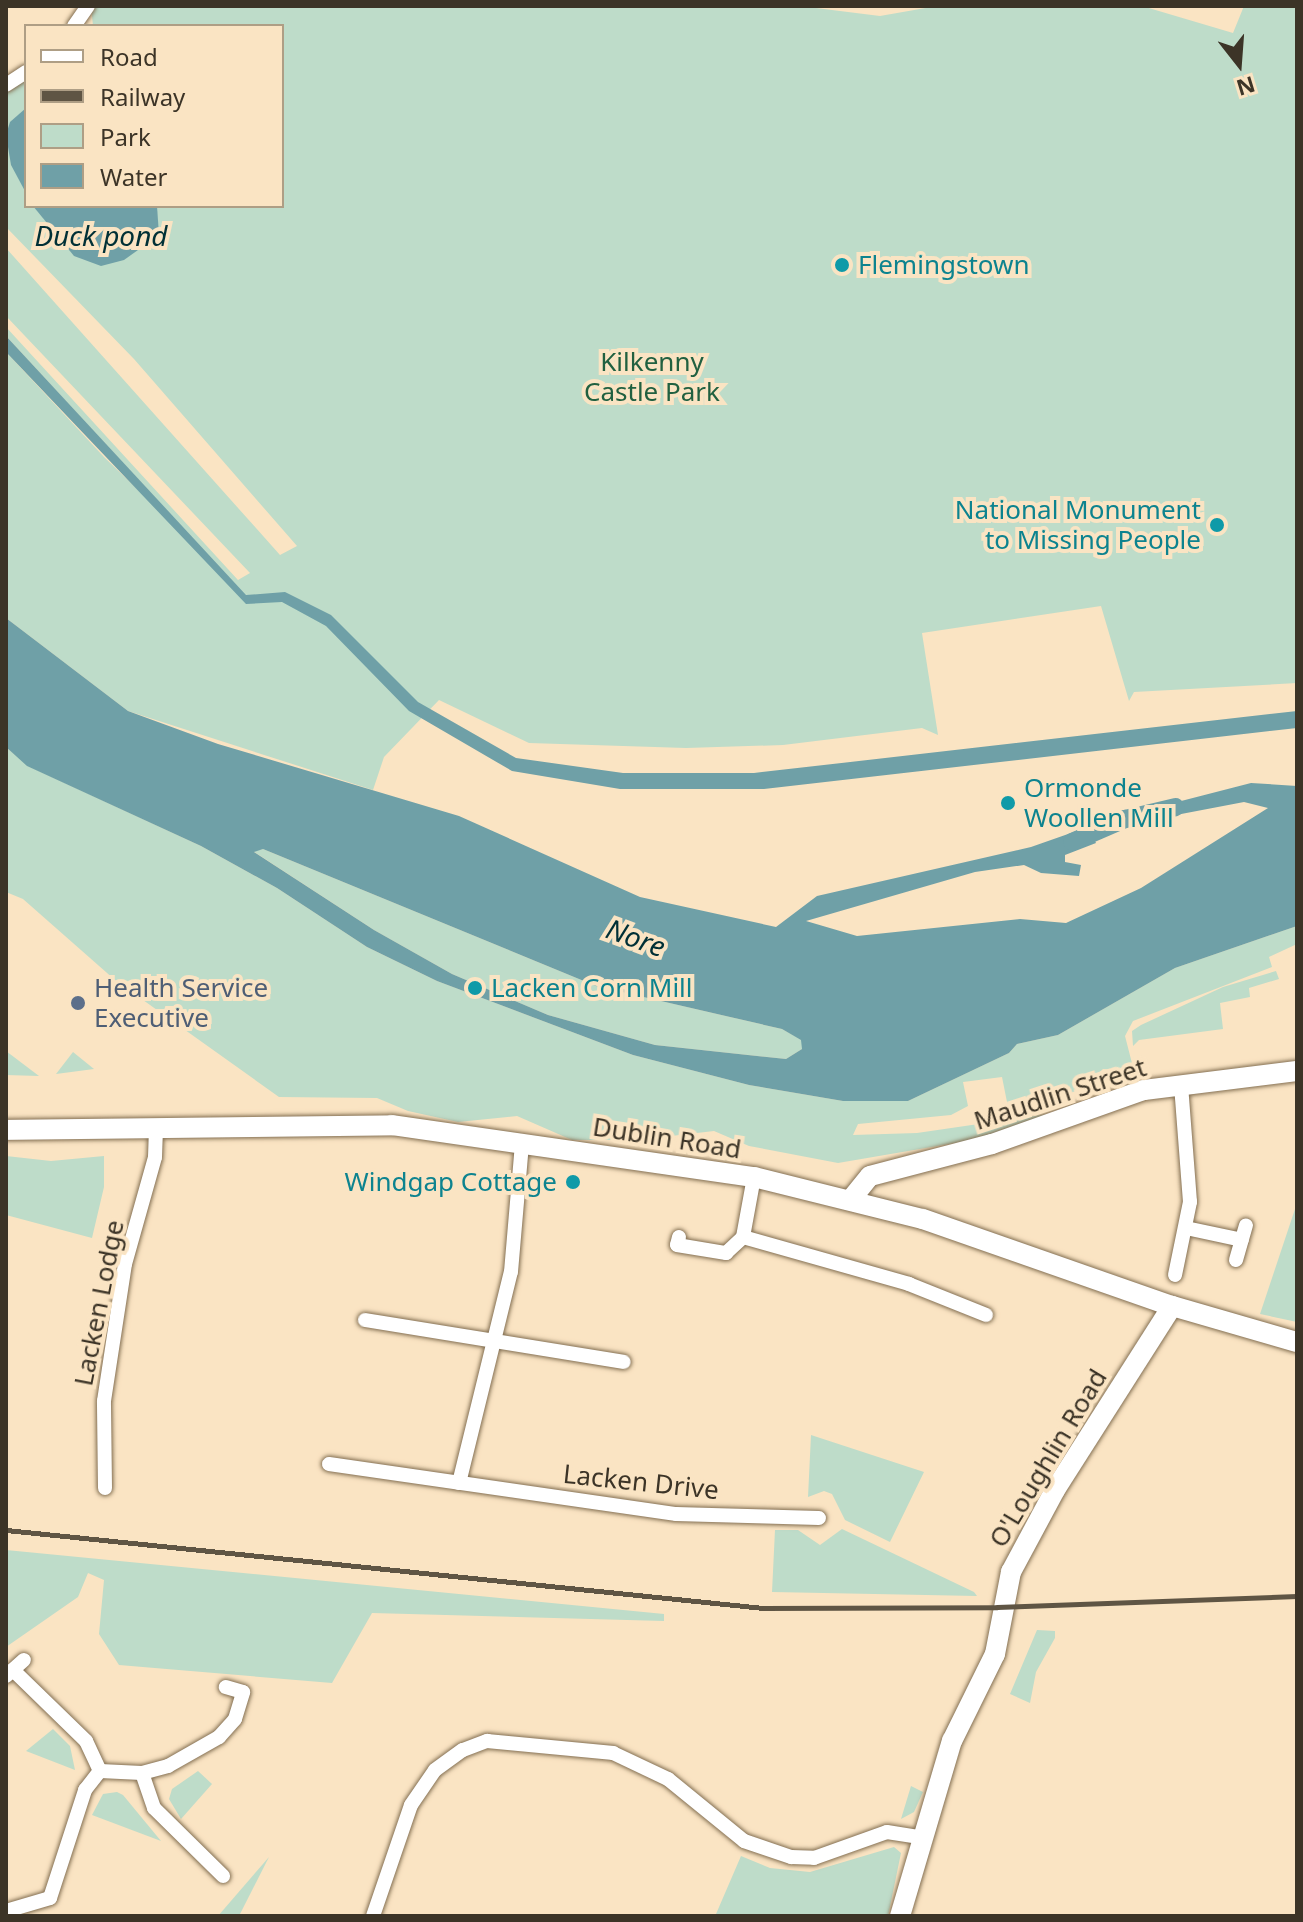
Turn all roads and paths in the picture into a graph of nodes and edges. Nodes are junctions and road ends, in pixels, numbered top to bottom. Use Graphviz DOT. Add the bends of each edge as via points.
graph roads {
  1 [pos="88,6"];
  2 [pos="75,24"];
  3 [pos="24,73"];
  4 [pos="6,85"];
  5 [pos="1297,1071"];
  6 [pos="1181,1084"];
  7 [pos="156,1129"];
  8 [pos="6,1130"];
  9 [pos="522,1143"];
  10 [pos="754,1177"];
  11 [pos="852,1198"];
  12 [pos="1246,1225"];
  13 [pos="1186,1228"];
  14 [pos="679,1237"];
  15 [pos="743,1237"];
  16 [pos="1242,1240"];
  17 [pos="1236,1260"];
  18 [pos="1175,1275"];
  19 [pos="1172,1306"];
  20 [pos="986,1315"];
  21 [pos="365,1320"];
  22 [pos="1297,1342"];
  23 [pos="494,1344"];
  24 [pos="624,1362"];
  25 [pos="329,1464"];
  26 [pos="459,1483"];
  27 [pos="105,1488"];
  28 [pos="819,1518"];
  29 [pos="15,1668"];
  30 [pos="226,1687"];
  31 [pos="100,1771"];
  32 [pos="142,1773"];
  33 [pos="920,1837"];
  34 [pos="223,1876"];
  35 [pos="6,1911"];
  36 [pos="40,1911"];
  37 [pos="373,1916"];
  38 [pos="900,1916"];
  1 -- 2 [label="street"];
  3 -- 4 [label="street"];
  5 -- 6 [label="main road, Maudlin Street"];
  6 -- 11 [label="main road, Maudlin Street" via="1144,1090 1007,1140 870,1176"];
  6 -- 13 [label="street" via="1188,1134"];
  7 -- 8 [label="main road, Dublin Road"];
  7 -- 9 [label="main road, Dublin Road" via="315,1122 392,1125"];
  7 -- 27 [label="street, Lacken Lodge" via="155,1157 125,1264 104,1401"];
  9 -- 10 [label="main road, Dublin Road"];
  9 -- 23 [label="street" via="511,1272"];
  10 -- 11 [label="main road, Dublin Road"];
  10 -- 15 [label="street"];
  11 -- 19 [label="main road, Dublin Road"];
  12 -- 16 [label="street"];
  13 -- 16 [label="street"];
  13 -- 18 [label="street"];
  14 -- 15 [label="street" via="677,1245 726,1253"];
  15 -- 20 [label="street" via="909,1284"];
  16 -- 17 [label="street"];
  19 -- 22 [label="main road, Dublin Road"];
  19 -- 33 [label="main road, O'Loughlin Road" via="1055,1490 1011,1572 995,1654 952,1741"];
  21 -- 23 [label="street"];
  23 -- 24 [label="street"];
  23 -- 26 [label="street"];
  25 -- 26 [label="street, Lacken Drive"];
  26 -- 28 [label="street, Lacken Drive" via="676,1514"];
  29 -- 31 [label="street" via="86,1741"];
  30 -- 32 [label="street" via="243,1692 235,1719 219,1737 194,1754"];
  31 -- 32 [label="street"];
  31 -- 36 [label="street" via="85,1790 50,1898"];
  32 -- 34 [label="street" via="154,1808"];
  33 -- 37 [label="street" via="887,1832 814,1858 791,1857 744,1841 668,1779 613,1753 487,1741 435,1770 411,1805"];
  33 -- 38 [label="main road, O'Loughlin Road"];
  35 -- 36 [label="street"];
}
